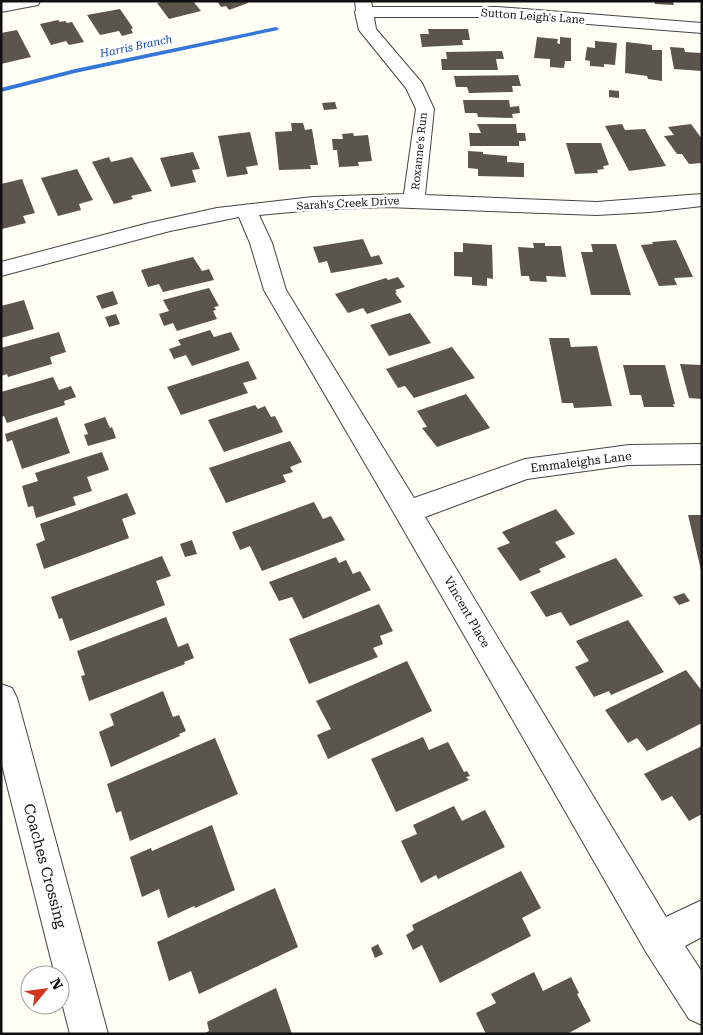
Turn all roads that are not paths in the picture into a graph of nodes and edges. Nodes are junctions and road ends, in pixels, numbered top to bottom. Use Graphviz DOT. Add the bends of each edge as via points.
graph roads {
  1 [pos="32,1"];
  2 [pos="1,7"];
  3 [pos="363,7"];
  4 [pos="702,28"];
  5 [pos="702,200"];
  6 [pos="414,201"];
  7 [pos="247,211"];
  8 [pos="1,269"];
  9 [pos="702,454"];
  10 [pos="408,512"];
  11 [pos="1,698"];
  12 [pos="702,918"];
  13 [pos="659,939"];
  14 [pos="702,1006"];
  15 [pos="89,1034"];
  1 -- 2 [label="street"];
  3 -- 4 [label="street, Sutton Leigh's Lane" via="498,12"];
  3 -- 6 [label="street, Roxanne's Run" via="368,30 415,87 424,108"];
  5 -- 6 [label="street, Sarah's Creek Drive" via="564,208"];
  6 -- 7 [label="street, Sarah's Creek Drive" via="314,203"];
  7 -- 8 [label="street, Sarah's Creek Drive" via="171,224"];
  7 -- 10 [label="street, Vincent Place" via="275,290"];
  9 -- 10 [label="street, Emmaleighs Lane" via="629,455 524,469"];
  10 -- 13 [label="street, Vincent Place"];
  11 -- 15 [label="street, Coaches Crossing"];
  12 -- 13 [label="street"];
  13 -- 14 [label="street, Vincent Place"];
}
